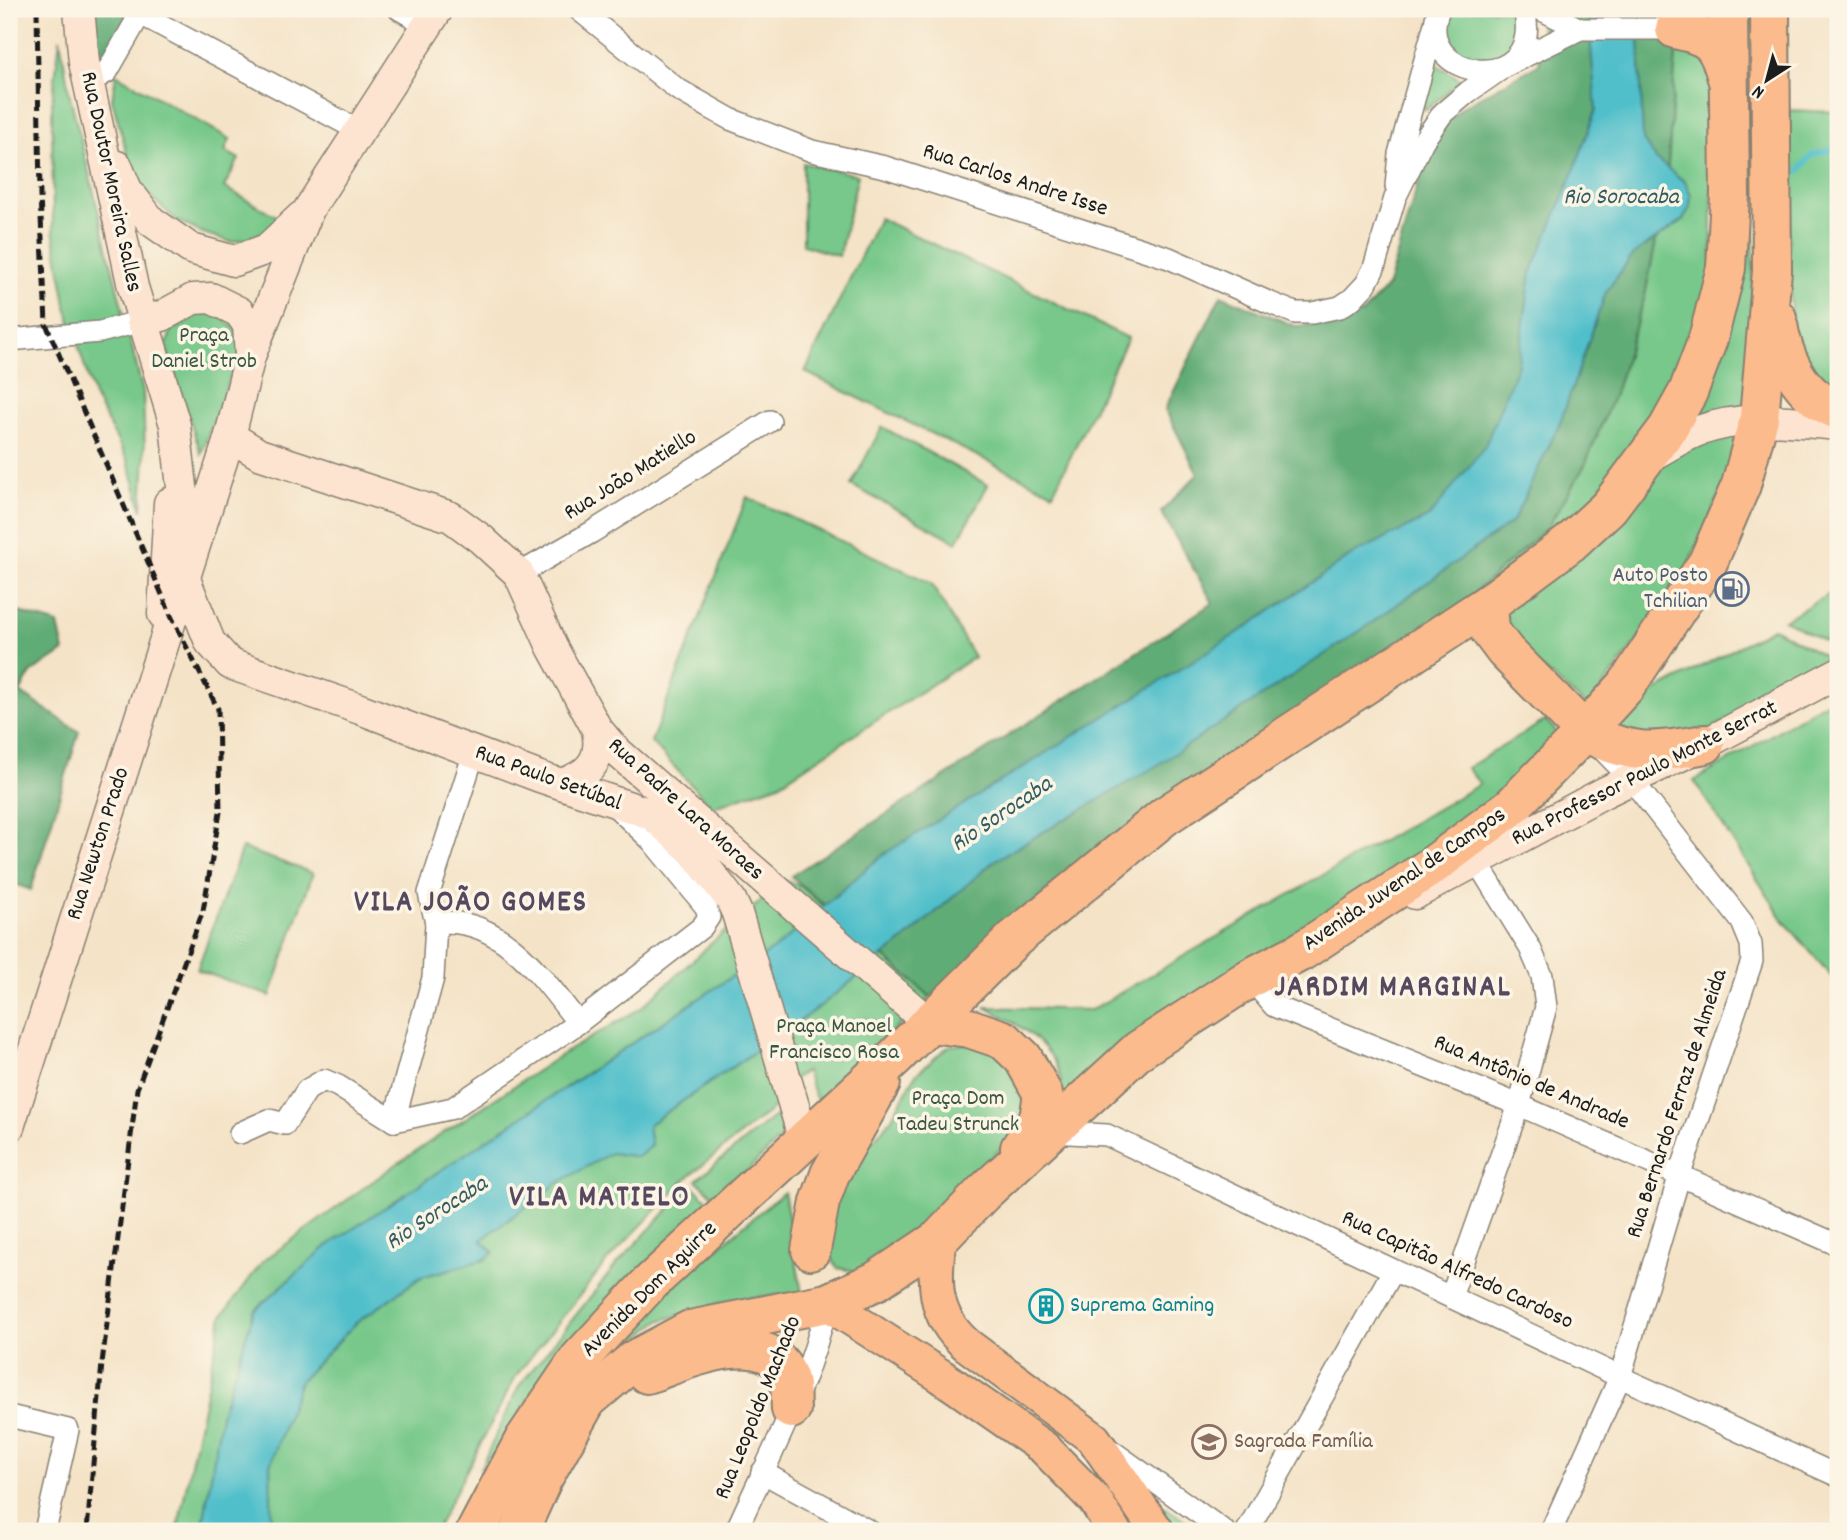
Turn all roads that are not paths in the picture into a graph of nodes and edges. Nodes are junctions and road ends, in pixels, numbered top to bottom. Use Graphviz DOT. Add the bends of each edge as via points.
graph roads {
  1 [pos="79,9"];
  2 [pos="399,9"];
  3 [pos="578,9"];
  4 [pos="1524,9"];
  5 [pos="1540,9"];
  6 [pos="1770,9"];
  7 [pos="138,10"];
  8 [pos="1432,14"];
  9 [pos="1724,16"];
  10 [pos="432,17"];
  11 [pos="1580,29"];
  12 [pos="1675,29"];
  13 [pos="84,62"];
  14 [pos="1507,65"];
  15 [pos="1728,80"];
  16 [pos="1772,99"];
  17 [pos="93,107"];
  18 [pos="358,130"];
  19 [pos="1395,198"];
  20 [pos="309,209"];
  21 [pos="1772,271"];
  22 [pos="142,321"];
  23 [pos="9,340"];
  24 [pos="250,356"];
  25 [pos="1838,410"];
  26 [pos="1759,418"];
  27 [pos="770,421"];
  28 [pos="175,425"];
  29 [pos="1838,425"];
  30 [pos="230,436"];
  31 [pos="1644,460"];
  32 [pos="188,569"];
  33 [pos="519,574"];
  34 [pos="1488,604"];
  35 [pos="210,642"];
  36 [pos="163,644"];
  37 [pos="1838,673"];
  38 [pos="597,729"];
  39 [pos="1585,732"];
  40 [pos="1705,744"];
  41 [pos="474,753"];
  42 [pos="1632,780"];
  43 [pos="562,784"];
  44 [pos="611,802"];
  45 [pos="1478,862"];
  46 [pos="436,923"];
  47 [pos="1302,951"];
  48 [pos="1250,978"];
  49 [pos="578,1023"];
  50 [pos="929,1023"];
  51 [pos="895,1057"];
  52 [pos="1519,1105"];
  53 [pos="394,1121"];
  54 [pos="1057,1126"];
  55 [pos="9,1127"];
  56 [pos="240,1133"];
  57 [pos="804,1140"];
  58 [pos="1680,1174"];
  59 [pos="983,1193"];
  60 [pos="939,1240"];
  61 [pos="1838,1245"];
  62 [pos="811,1250"];
  63 [pos="1393,1271"];
  64 [pos="1451,1297"];
  65 [pos="827,1303"];
  66 [pos="1620,1377"];
  67 [pos="587,1400"];
  68 [pos="791,1409"];
  69 [pos="9,1416"];
  70 [pos="1094,1438"];
  71 [pos="762,1472"];
  72 [pos="1838,1476"];
  73 [pos="45,1531"];
  74 [pos="477,1531"];
  75 [pos="520,1531"];
  76 [pos="736,1531"];
  77 [pos="869,1531"];
  78 [pos="1114,1531"];
  79 [pos="1157,1531"];
  80 [pos="1224,1531"];
  81 [pos="1247,1531"];
  82 [pos="1551,1531"];
  1 -- 13 [label="main road, Rua Doutor Moreira Salles"];
  2 -- 10 [label="street"];
  3 -- 19 [label="street, Rua Carlos Andre Isse" via="677,89 730,119 812,151 885,167 1169,258 1295,313 1340,307 1366,284"];
  4 -- 14 [label="street" via="1525,39"];
  5 -- 11 [label="street"];
  6 -- 16 [label="highway, Avenida Juvenal de Campos"];
  7 -- 13 [label="street" via="107,72 92,74"];
  7 -- 18 [label="street"];
  8 -- 14 [label="street" via="1441,48 1451,60 1478,71"];
  8 -- 19 [label="street, Rua Carlos Andre Isse" via="1399,154"];
  9 -- 12 [label="highway"];
  9 -- 15 [label="highway"];
  9 -- 16 [label="highway" via="1756,62"];
  10 -- 18 [label="main road"];
  11 -- 12 [label="street"];
  11 -- 14 [label="street"];
  12 -- 15 [label="highway" via="1707,39 1720,56"];
  13 -- 17 [label="main road, Rua Doutor Moreira Salles"];
  14 -- 19 [label="street, Rua Carlos Andre Isse" via="1437,120"];
  15 -- 31 [label="highway" via="1726,268 1708,339 1688,391"];
  16 -- 21 [label="highway, Avenida Juvenal de Campos"];
  17 -- 20 [label="main road" via="127,190 151,221 191,250 233,261 267,249"];
  17 -- 22 [label="main road, Rua Doutor Moreira Salles"];
  18 -- 20 [label="main road"];
  20 -- 24 [label="main road"];
  21 -- 25 [label="highway" via="1780,340 1788,363 1808,392"];
  21 -- 26 [label="highway, Avenida Juvenal de Campos"];
  22 -- 23 [label="street" via="100,332"];
  22 -- 24 [label="main road" via="193,299 211,298 239,312 248,325"];
  22 -- 28 [label="main road, Rua Doutor Moreira Salles"];
  24 -- 30 [label="main road, Rua Newton Prado"];
  26 -- 29 [label="main road"];
  26 -- 31 [label="main road" via="1696,432"];
  26 -- 39 [label="highway, Avenida Juvenal de Campos" via="1741,485 1708,562 1626,686"];
  27 -- 33 [label="street, Rua João Matiello"];
  28 -- 32 [label="main road, Rua Doutor Moreira Salles"];
  28 -- 36 [label="main road"];
  30 -- 32 [label="main road, Rua Newton Prado"];
  30 -- 33 [label="main road, Rua Padre Lara Moraes" via="259,454 451,517"];
  31 -- 34 [label="highway" via="1609,507 1570,543"];
  32 -- 35 [label="main road, Rua Paulo Setúbal"];
  32 -- 36 [label="main road, Rua Newton Prado"];
  33 -- 38 [label="main road, Rua Padre Lara Moraes"];
  34 -- 39 [label="highway" via="1490,631 1505,651"];
  34 -- 50 [label="highway" via="1165,816 1014,939"];
  35 -- 36 [label="main road" via="189,630"];
  35 -- 41 [label="main road, Rua Paulo Setúbal" via="242,670"];
  36 -- 55 [label="main road, Rua Newton Prado"];
  37 -- 40 [label="main road, Rua Professor Paulo Monte Serrat"];
  38 -- 43 [label="main road" via="594,762 582,776"];
  38 -- 50 [label="main road, Rua Padre Lara Moraes" via="632,766"];
  39 -- 40 [label="highway" via="1638,751 1659,753"];
  39 -- 42 [label="street, Rua Bernardo Ferraz de Almeida"];
  39 -- 47 [label="highway, Avenida Juvenal de Campos" via="1511,807 1432,866"];
  40 -- 42 [label="main road, Rua Professor Paulo Monte Serrat"];
  41 -- 43 [label="main road, Rua Paulo Setúbal"];
  41 -- 46 [label="street" via="429,893"];
  42 -- 45 [label="main road, Rua Professor Paulo Monte Serrat"];
  42 -- 58 [label="street, Rua Bernardo Ferraz de Almeida" via="1742,922 1751,944 1752,961"];
  43 -- 44 [label="main road, Rua Paulo Setúbal"];
  44 -- 49 [label="street" via="652,841 706,907 709,917 702,928"];
  44 -- 57 [label="main road, Rua Paulo Setúbal" via="651,814 693,851 731,900"];
  45 -- 47 [label="main road, Rua Professor Paulo Monte Serrat"];
  45 -- 52 [label="street" via="1542,976 1546,1007"];
  46 -- 49 [label="street" via="471,925 492,932 541,978"];
  46 -- 53 [label="street" via="433,978"];
  47 -- 48 [label="highway, Avenida Juvenal de Campos"];
  48 -- 52 [label="street, Rua Antônio de Andrade" via="1275,1006"];
  48 -- 54 [label="highway, Avenida Juvenal de Campos" via="1139,1050"];
  49 -- 53 [label="street" via="453,1108"];
  50 -- 51 [label="highway"];
  50 -- 59 [label="highway" via="969,1028 1004,1040 1023,1058 1043,1094 1039,1119"];
  51 -- 57 [label="highway, Avenida Dom Aguirre"];
  51 -- 62 [label="highway" via="830,1174"];
  52 -- 58 [label="street, Rua Antônio de Andrade"];
  52 -- 64 [label="street"];
  53 -- 56 [label="street" via="324,1080 307,1090 285,1125 269,1120"];
  54 -- 59 [label="highway, Avenida Juvenal de Campos"];
  54 -- 63 [label="street, Rua Capitão Alfredo Cardoso" via="1107,1135"];
  57 -- 62 [label="highway"];
  57 -- 74 [label="highway, Avenida Dom Aguirre" via="649,1284 579,1359 523,1440"];
  58 -- 61 [label="street, Rua Antônio de Andrade"];
  58 -- 66 [label="street, Rua Bernardo Ferraz de Almeida"];
  59 -- 60 [label="highway, Avenida Dom Aguirre"];
  60 -- 65 [label="highway, Avenida Dom Aguirre" via="876,1280"];
  60 -- 70 [label="main road" via="937,1296 950,1329"];
  62 -- 65 [label="highway"];
  63 -- 64 [label="street, Rua Capitão Alfredo Cardoso"];
  63 -- 81 [label="street"];
  64 -- 66 [label="street, Rua Capitão Alfredo Cardoso"];
  65 -- 67 [label="highway, Avenida Dom Aguirre" via="690,1330 634,1360"];
  65 -- 68 [label="street, Rua Leopoldo Machado" via="819,1339"];
  65 -- 78 [label="main road" via="1044,1448 1095,1500"];
  66 -- 72 [label="street, Rua Capitão Alfredo Cardoso"];
  66 -- 82 [label="street, Rua Bernardo Ferraz de Almeida"];
  67 -- 68 [label="highway" via="705,1354 743,1348 763,1350 783,1365 790,1380"];
  67 -- 75 [label="highway, Avenida Dom Aguirre" via="542,1480"];
  68 -- 71 [label="street, Rua Leopoldo Machado"];
  69 -- 73 [label="street" via="68,1430"];
  70 -- 79 [label="main road"];
  70 -- 80 [label="street"];
  71 -- 76 [label="street, Rua Leopoldo Machado"];
  71 -- 77 [label="street"];
}
